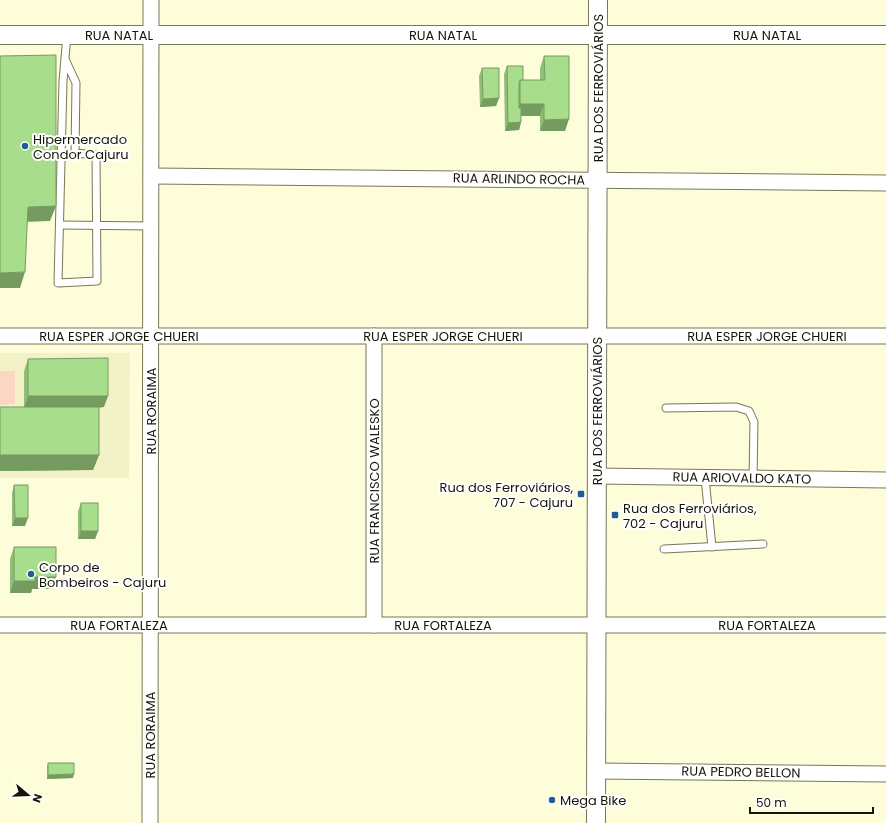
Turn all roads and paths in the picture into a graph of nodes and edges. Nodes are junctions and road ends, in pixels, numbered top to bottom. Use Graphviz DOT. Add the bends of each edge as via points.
graph roads {
  1 [pos="152,0"];
  2 [pos="598,0"];
  3 [pos="0,35"];
  4 [pos="67,35"];
  5 [pos="151,35"];
  6 [pos="598,35"];
  7 [pos="886,35"];
  8 [pos="66,59"];
  9 [pos="151,176"];
  10 [pos="598,180"];
  11 [pos="886,183"];
  12 [pos="60,225"];
  13 [pos="96,226"];
  14 [pos="151,226"];
  15 [pos="0,336"];
  16 [pos="151,336"];
  17 [pos="374,336"];
  18 [pos="597,336"];
  19 [pos="886,336"];
  20 [pos="666,408"];
  21 [pos="597,476"];
  22 [pos="705,478"];
  23 [pos="753,478"];
  24 [pos="886,480"];
  25 [pos="763,544"];
  26 [pos="712,547"];
  27 [pos="664,549"];
  28 [pos="0,625"];
  29 [pos="150,625"];
  30 [pos="374,625"];
  31 [pos="597,625"];
  32 [pos="886,625"];
  33 [pos="596,771"];
  34 [pos="886,774"];
  35 [pos="150,823"];
  36 [pos="596,823"];
  1 -- 5 [label="street, RUA RORAIMA"];
  2 -- 6 [label="street, RUA DOS FERROVIÁRIOS"];
  3 -- 4 [label="street, RUA NATAL"];
  4 -- 5 [label="street, RUA NATAL"];
  4 -- 8 [label="lane"];
  5 -- 6 [label="street, RUA NATAL"];
  5 -- 9 [label="street, RUA RORAIMA"];
  6 -- 7 [label="street, RUA NATAL"];
  6 -- 10 [label="street, RUA DOS FERROVIÁRIOS"];
  8 -- 12 [label="lane" via="63,81"];
  8 -- 13 [label="lane" via="76,83 75,153 96,155"];
  9 -- 10 [label="street, RUA ARLINDO ROCHA"];
  9 -- 14 [label="street, RUA RORAIMA"];
  10 -- 11 [label="street, RUA ARLINDO ROCHA"];
  10 -- 18 [label="street, RUA DOS FERROVIÁRIOS"];
  12 -- 13 [label="lane"];
  12 -- 13 [label="lane" via="58,283 97,281"];
  13 -- 14 [label="lane"];
  14 -- 16 [label="street, RUA RORAIMA"];
  15 -- 16 [label="street, RUA ESPER JORGE CHUERI"];
  16 -- 17 [label="street, RUA ESPER JORGE CHUERI"];
  16 -- 29 [label="street, RUA RORAIMA"];
  17 -- 18 [label="street, RUA ESPER JORGE CHUERI"];
  17 -- 30 [label="street, RUA FRANCISCO WALESKO"];
  18 -- 19 [label="street, RUA ESPER JORGE CHUERI"];
  18 -- 21 [label="street, RUA DOS FERROVIÁRIOS"];
  20 -- 23 [label="lane" via="736,407 749,411 754,422"];
  21 -- 22 [label="street, RUA ARIOVALDO KATO"];
  21 -- 31 [label="street, RUA DOS FERROVIÁRIOS"];
  22 -- 23 [label="street, RUA ARIOVALDO KATO"];
  22 -- 26 [label="lane"];
  23 -- 24 [label="street, RUA ARIOVALDO KATO"];
  25 -- 26 [label="lane"];
  26 -- 27 [label="lane"];
  28 -- 29 [label="street, RUA FORTALEZA"];
  29 -- 30 [label="street, RUA FORTALEZA"];
  29 -- 35 [label="street, RUA RORAIMA"];
  30 -- 31 [label="street, RUA FORTALEZA"];
  31 -- 32 [label="street, RUA FORTALEZA"];
  31 -- 33 [label="street, RUA DOS FERROVIÁRIOS"];
  33 -- 34 [label="street, RUA PEDRO BELLON"];
  33 -- 36 [label="street, RUA DOS FERROVIÁRIOS"];
}
